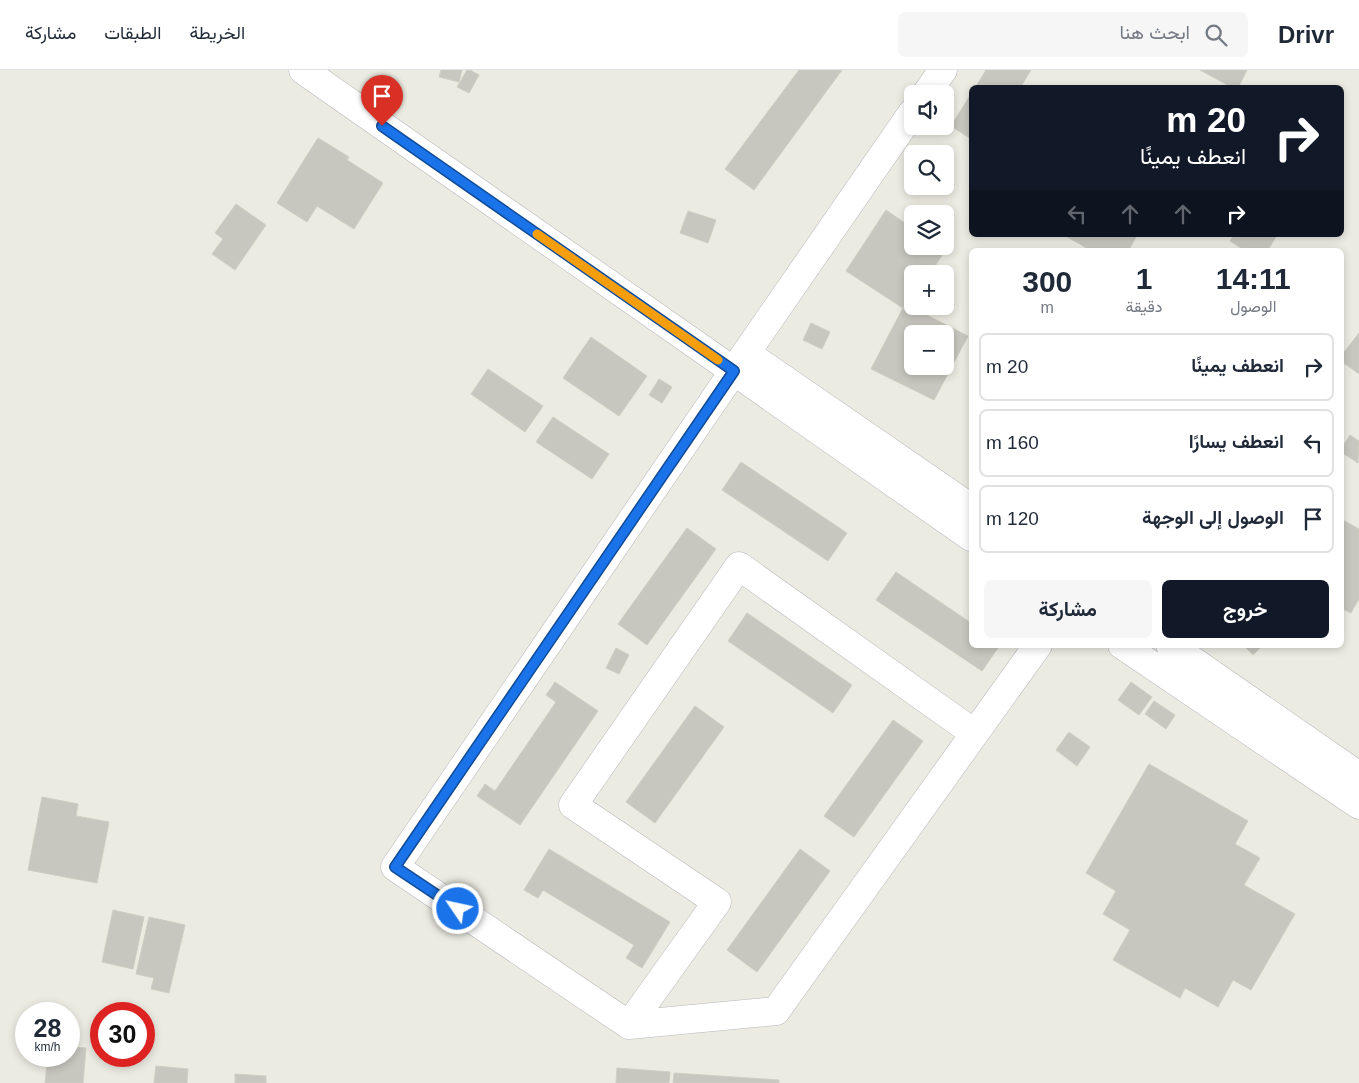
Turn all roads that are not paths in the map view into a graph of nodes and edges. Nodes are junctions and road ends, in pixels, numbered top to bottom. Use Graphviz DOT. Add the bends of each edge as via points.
graph roads {
  1 [pos="303,70"];
  2 [pos="942,70"];
  3 [pos="932,85"];
  4 [pos="904,125"];
  5 [pos="740,362"];
  6 [pos="969,507"];
  7 [pos="969,535"];
  8 [pos="1036,648"];
  9 [pos="1126,648"];
  10 [pos="1174,648"];
  11 [pos="974,734"];
  12 [pos="1359,776"];
  13 [pos="1359,805"];
  14 [pos="629,1024"];
  1 -- 5 [label="street"];
  2 -- 3 [label="street"];
  4 -- 5 [label="street"];
  5 -- 6 [label="street"];
  5 -- 7 [label="street"];
  5 -- 14 [label="street" via="395,867"];
  8 -- 11 [label="street"];
  9 -- 13 [label="street"];
  10 -- 12 [label="street"];
  11 -- 14 [label="street" via="776,1011"];
  11 -- 14 [label="street" via="738,566 573,805 717,902"];
}
